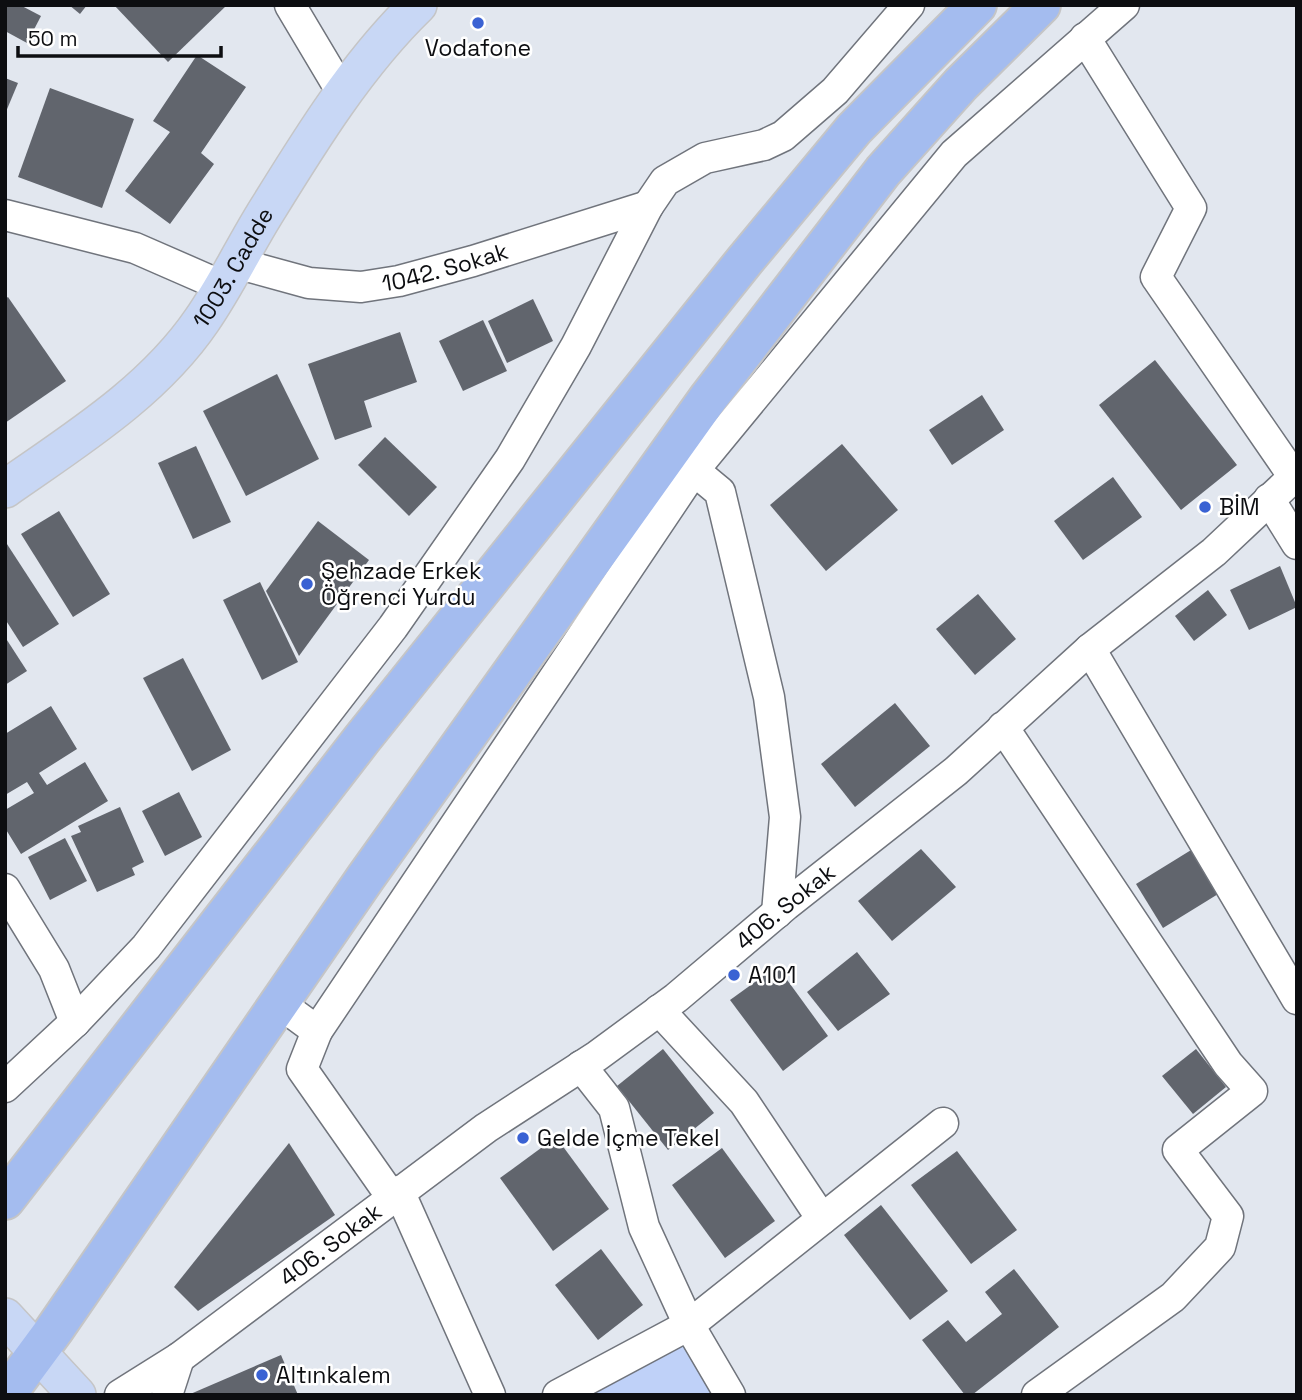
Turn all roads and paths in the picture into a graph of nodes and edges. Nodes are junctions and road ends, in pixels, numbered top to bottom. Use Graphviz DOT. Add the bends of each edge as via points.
graph roads {
  1 [pos="290,5"];
  2 [pos="418,5"];
  3 [pos="909,5"];
  4 [pos="977,5"];
  5 [pos="1041,5"];
  6 [pos="1124,5"];
  7 [pos="1085,38"];
  8 [pos="343,94"];
  9 [pos="648,205"];
  10 [pos="5,215"];
  11 [pos="229,274"];
  12 [pos="682,460"];
  13 [pos="1295,476"];
  14 [pos="5,489"];
  15 [pos="1269,499"];
  16 [pos="1297,513"];
  17 [pos="1297,544"];
  18 [pos="1090,649"];
  19 [pos="1003,727"];
  20 [pos="5,888"];
  21 [pos="777,913"];
  22 [pos="1297,999"];
  23 [pos="278,1003"];
  24 [pos="659,1010"];
  25 [pos="75,1022"];
  26 [pos="317,1031"];
  27 [pos="581,1066"];
  28 [pos="5,1087"];
  29 [pos="943,1123"];
  30 [pos="395,1194"];
  31 [pos="5,1200"];
  32 [pos="822,1219"];
  33 [pos="5,1317"];
  34 [pos="689,1325"];
  35 [pos="39,1350"];
  36 [pos="179,1357"];
  37 [pos="6,1395"];
  38 [pos="77,1395"];
  39 [pos="120,1395"];
  40 [pos="167,1395"];
  41 [pos="490,1395"];
  42 [pos="558,1395"];
  43 [pos="730,1395"];
  44 [pos="1037,1395"];
  1 -- 8 [label="street"];
  2 -- 8 [label="main road, 1003. Cadde"];
  3 -- 9 [label="street" via="835,90 783,136 682,169 665,181"];
  4 -- 31 [label="highway" via="854,129 746,259 362,739"];
  5 -- 12 [label="highway" via="883,170"];
  6 -- 7 [label="street"];
  7 -- 12 [label="street" via="954,154"];
  7 -- 13 [label="street" via="1191,208 1156,277"];
  8 -- 11 [label="main road, 1003. Cadde"];
  9 -- 11 [label="street, 1042. Sokak" via="399,281 333,287"];
  9 -- 25 [label="street" via="576,346 476,510 393,627 146,947"];
  10 -- 11 [label="street, 1042. Sokak"];
  11 -- 14 [label="main road, 1003. Cadde" via="201,321 126,401"];
  12 -- 21 [label="street" via="720,492 769,698 785,817"];
  12 -- 23 [label="highway"];
  12 -- 26 [label="street"];
  13 -- 15 [label="street, 406. Sokak"];
  15 -- 16 [label="street"];
  15 -- 17 [label="street"];
  15 -- 18 [label="street, 406. Sokak" via="1214,552"];
  18 -- 19 [label="street, 406. Sokak"];
  18 -- 22 [label="street"];
  19 -- 21 [label="street, 406. Sokak" via="956,771"];
  19 -- 44 [label="street" via="1228,1064 1252,1091 1178,1150 1228,1216 1220,1247 1172,1297"];
  20 -- 25 [label="street" via="54,969"];
  21 -- 24 [label="street, 406. Sokak"];
  23 -- 26 [label="street"];
  23 -- 35 [label="highway"];
  24 -- 27 [label="street, 406. Sokak"];
  24 -- 32 [label="street" via="744,1102"];
  25 -- 28 [label="street"];
  26 -- 30 [label="street" via="302,1069"];
  27 -- 30 [label="street, 406. Sokak"];
  27 -- 34 [label="street" via="614,1108 644,1227"];
  29 -- 32 [label="street"];
  30 -- 36 [label="street, 406. Sokak"];
  30 -- 41 [label="street"];
  32 -- 34 [label="street"];
  33 -- 35 [label="main road"];
  34 -- 42 [label="street"];
  34 -- 43 [label="street"];
  35 -- 37 [label="highway"];
  35 -- 38 [label="main road"];
  36 -- 39 [label="street, 406. Sokak"];
  36 -- 40 [label="street"];
}
